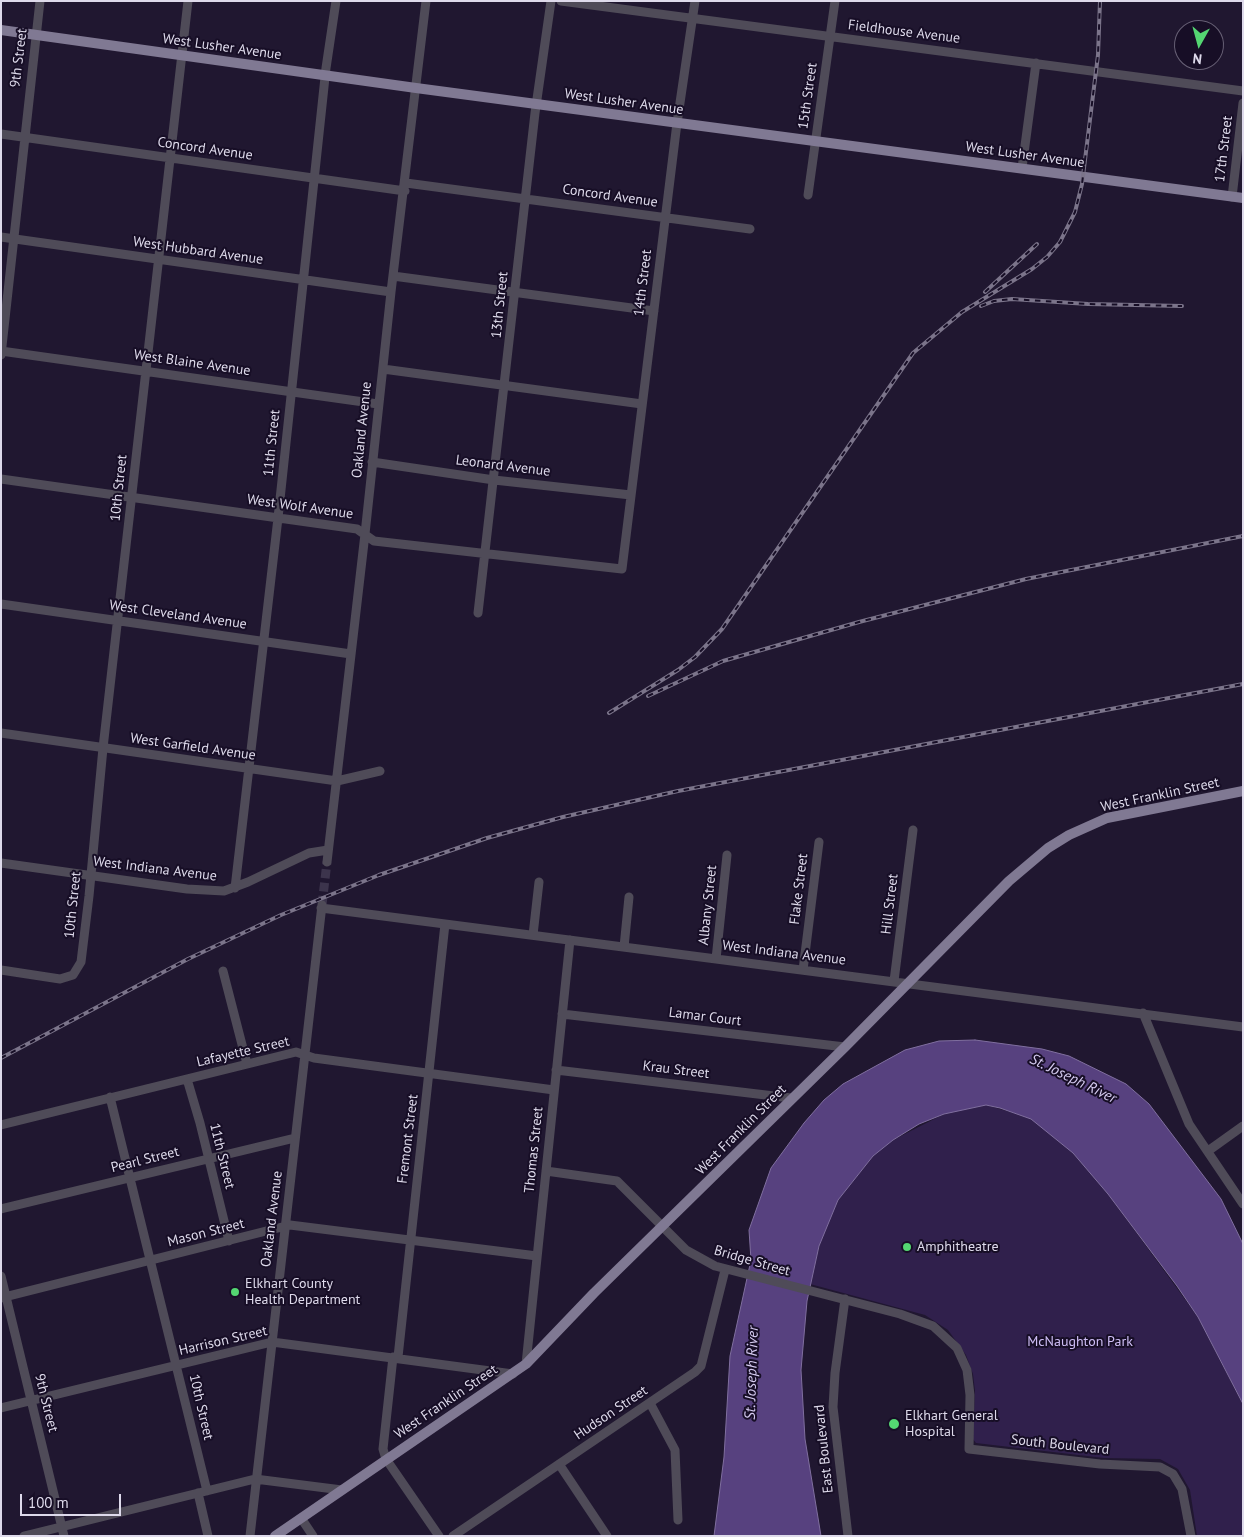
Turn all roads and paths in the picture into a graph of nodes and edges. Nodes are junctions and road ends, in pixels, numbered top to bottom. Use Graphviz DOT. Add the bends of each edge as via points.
graph roads {
  1 [pos="40,1"];
  2 [pos="188,1"];
  3 [pos="336,1"];
  4 [pos="426,1"];
  5 [pos="550,1"];
  6 [pos="561,1"];
  7 [pos="696,1"];
  8 [pos="835,1"];
  9 [pos="693,19"];
  10 [pos="1,30"];
  11 [pos="36,34"];
  12 [pos="830,36"];
  13 [pos="182,55"];
  14 [pos="1036,63"];
  15 [pos="326,75"];
  16 [pos="416,88"];
  17 [pos="1243,91"];
  18 [pos="1243,103"];
  19 [pos="537,104"];
  20 [pos="677,123"];
  21 [pos="1,134"];
  22 [pos="24,137"];
  23 [pos="816,141"];
  24 [pos="169,158"];
  25 [pos="1022,168"];
  26 [pos="315,178"];
  27 [pos="405,187"];
  28 [pos="808,195"];
  29 [pos="1232,197"];
  30 [pos="1243,198"];
  31 [pos="526,199"];
  32 [pos="665,218"];
  33 [pos="750,229"];
  34 [pos="1,237"];
  35 [pos="14,239"];
  36 [pos="159,259"];
  37 [pos="393,276"];
  38 [pos="303,279"];
  39 [pos="391,292"];
  40 [pos="515,292"];
  41 [pos="654,311"];
  42 [pos="2,351"];
  43 [pos="1,356"];
  44 [pos="383,369"];
  45 [pos="147,371"];
  46 [pos="504,386"];
  47 [pos="291,391"];
  48 [pos="378,404"];
  49 [pos="642,404"];
  50 [pos="372,462"];
  51 [pos="1,479"];
  52 [pos="494,480"];
  53 [pos="631,495"];
  54 [pos="133,498"];
  55 [pos="278,518"];
  56 [pos="365,534"];
  57 [pos="484,553"];
  58 [pos="622,569"];
  59 [pos="1,604"];
  60 [pos="478,613"];
  61 [pos="118,621"];
  62 [pos="262,642"];
  63 [pos="351,654"];
  64 [pos="1,733"];
  65 [pos="103,748"];
  66 [pos="248,768"];
  67 [pos="380,771"];
  68 [pos="336,781"];
  69 [pos="1243,792"];
  70 [pos="914,830"];
  71 [pos="819,842"];
  72 [pos="328,850"];
  73 [pos="727,855"];
  74 [pos="327,862"];
  75 [pos="1,863"];
  76 [pos="90,876"];
  77 [pos="538,882"];
  78 [pos="235,888"];
  79 [pos="629,897"];
  80 [pos="322,906"];
  81 [pos="446,924"];
  82 [pos="533,935"];
  83 [pos="570,940"];
  84 [pos="624,947"];
  85 [pos="716,959"];
  86 [pos="1,970"];
  87 [pos="803,970"];
  88 [pos="223,972"];
  89 [pos="894,981"];
  90 [pos="908,983"];
  91 [pos="1143,1013"];
  92 [pos="562,1014"];
  93 [pos="1243,1027"];
  94 [pos="845,1047"];
  95 [pos="305,1055"];
  96 [pos="247,1064"];
  97 [pos="556,1070"];
  98 [pos="430,1074"];
  99 [pos="187,1079"];
  100 [pos="554,1090"];
  101 [pos="110,1097"];
  102 [pos="792,1098"];
  103 [pos="1,1125"];
  104 [pos="1243,1126"];
  105 [pos="295,1138"];
  106 [pos="1208,1151"];
  107 [pos="209,1158"];
  108 [pos="546,1171"];
  109 [pos="131,1178"];
  110 [pos="1243,1204"];
  111 [pos="1,1209"];
  112 [pos="285,1226"];
  113 [pos="664,1226"];
  114 [pos="410,1240"];
  115 [pos="229,1242"];
  116 [pos="538,1256"];
  117 [pos="151,1260"];
  118 [pos="729,1270"];
  119 [pos="1,1276"];
  120 [pos="4,1297"];
  121 [pos="845,1299"];
  122 [pos="272,1342"];
  123 [pos="395,1357"];
  124 [pos="526,1364"];
  125 [pos="177,1366"];
  126 [pos="514,1374"];
  127 [pos="31,1401"];
  128 [pos="650,1403"];
  129 [pos="1,1408"];
  130 [pos="386,1459"];
  131 [pos="559,1464"];
  132 [pos="255,1479"];
  133 [pos="342,1490"];
  134 [pos="202,1492"];
  135 [pos="301,1518"];
  136 [pos="678,1520"];
  137 [pos="62,1526"];
  138 [pos="24,1536"];
  139 [pos="64,1536"];
  140 [pos="208,1536"];
  141 [pos="250,1536"];
  142 [pos="275,1536"];
  143 [pos="314,1536"];
  144 [pos="438,1536"];
  145 [pos="453,1536"];
  146 [pos="607,1536"];
  147 [pos="848,1536"];
  148 [pos="1191,1536"];
  1 -- 11 [label="street, 9th Street"];
  2 -- 13 [label="street, 10th Street"];
  3 -- 15 [label="street, 11th Street"];
  4 -- 16 [label="street, Oakland Avenue"];
  5 -- 19 [label="street, 13th Street"];
  6 -- 9 [label="street, Fieldhouse Avenue"];
  7 -- 9 [label="street, 14th Street"];
  8 -- 12 [label="street, 15th Street"];
  9 -- 12 [label="street, Fieldhouse Avenue"];
  9 -- 20 [label="street, 14th Street"];
  10 -- 11 [label="main road, West Lusher Avenue"];
  11 -- 13 [label="main road, West Lusher Avenue"];
  11 -- 22 [label="street, 9th Street"];
  12 -- 14 [label="street, Fieldhouse Avenue"];
  12 -- 23 [label="street, 15th Street"];
  13 -- 15 [label="main road, West Lusher Avenue"];
  13 -- 24 [label="street, 10th Street"];
  14 -- 17 [label="street, Fieldhouse Avenue"];
  14 -- 25 [label="street"];
  15 -- 16 [label="main road, West Lusher Avenue"];
  15 -- 26 [label="street, 11th Street"];
  16 -- 19 [label="main road, West Lusher Avenue"];
  16 -- 27 [label="street, Oakland Avenue"];
  18 -- 29 [label="street, 17th Street"];
  19 -- 20 [label="main road, West Lusher Avenue"];
  19 -- 31 [label="street, 13th Street"];
  20 -- 23 [label="main road, West Lusher Avenue"];
  20 -- 32 [label="street, 14th Street"];
  21 -- 22 [label="street, Concord Avenue"];
  22 -- 24 [label="street, Concord Avenue"];
  22 -- 35 [label="street, 9th Street"];
  23 -- 25 [label="main road, West Lusher Avenue"];
  23 -- 28 [label="street, 15th Street"];
  24 -- 26 [label="street, Concord Avenue"];
  24 -- 36 [label="street, 10th Street"];
  25 -- 29 [label="main road, West Lusher Avenue"];
  26 -- 27 [label="street, Concord Avenue"];
  26 -- 38 [label="street, 11th Street"];
  27 -- 31 [label="street, Concord Avenue"];
  27 -- 37 [label="street, Oakland Avenue"];
  29 -- 30 [label="main road, West Lusher Avenue"];
  31 -- 32 [label="street, Concord Avenue"];
  31 -- 40 [label="street, 13th Street"];
  32 -- 33 [label="street, Concord Avenue"];
  32 -- 41 [label="street, 14th Street"];
  34 -- 35 [label="street, West Hubbard Avenue"];
  35 -- 36 [label="street, West Hubbard Avenue"];
  35 -- 42 [label="street, 9th Street"];
  36 -- 38 [label="street, West Hubbard Avenue"];
  36 -- 45 [label="street, 10th Street"];
  37 -- 39 [label="street, Oakland Avenue"];
  37 -- 40 [label="street"];
  38 -- 39 [label="street, West Hubbard Avenue"];
  38 -- 47 [label="street, 11th Street"];
  39 -- 44 [label="street, Oakland Avenue"];
  40 -- 41 [label="street"];
  40 -- 46 [label="street, 13th Street"];
  41 -- 49 [label="street, 14th Street"];
  42 -- 43 [label="street, 9th Street"];
  42 -- 45 [label="street, West Blaine Avenue"];
  44 -- 46 [label="street"];
  44 -- 48 [label="street, Oakland Avenue"];
  45 -- 47 [label="street, West Blaine Avenue"];
  45 -- 54 [label="street, 10th Street"];
  46 -- 49 [label="street"];
  46 -- 52 [label="street, 13th Street"];
  47 -- 48 [label="street, West Blaine Avenue"];
  47 -- 55 [label="street, 11th Street"];
  48 -- 50 [label="street, Oakland Avenue"];
  49 -- 53 [label="street, 14th Street"];
  50 -- 52 [label="street, Leonard Avenue"];
  50 -- 56 [label="street, Oakland Avenue"];
  51 -- 54 [label="street, West Wolf Avenue"];
  52 -- 53 [label="street, Leonard Avenue"];
  52 -- 57 [label="street, 13th Street"];
  53 -- 58 [label="street, 14th Street"];
  54 -- 55 [label="street, West Wolf Avenue"];
  54 -- 61 [label="street, 10th Street"];
  55 -- 56 [label="street, West Wolf Avenue" via="357,529"];
  55 -- 62 [label="street, 11th Street"];
  56 -- 57 [label="street, West Wolf Avenue" via="374,541"];
  56 -- 63 [label="street, Oakland Avenue"];
  57 -- 58 [label="street, West Wolf Avenue"];
  57 -- 60 [label="street, 13th Street"];
  59 -- 61 [label="street, West Cleveland Avenue"];
  61 -- 62 [label="street, West Cleveland Avenue"];
  61 -- 65 [label="street, 10th Street"];
  62 -- 63 [label="street, West Cleveland Avenue"];
  62 -- 66 [label="street, 11th Street"];
  63 -- 68 [label="street, Oakland Avenue"];
  64 -- 65 [label="street, West Garfield Avenue"];
  65 -- 66 [label="street, West Garfield Avenue"];
  65 -- 76 [label="street, 10th Street"];
  66 -- 68 [label="street, West Garfield Avenue"];
  66 -- 78 [label="street, 11th Street"];
  67 -- 68 [label="street, West Garfield Avenue"];
  68 -- 72 [label="street, Oakland Avenue"];
  69 -- 90 [label="main road, West Franklin Street" via="1107,818 1069,835 1029,863"];
  70 -- 89 [label="street, Hill Street"];
  71 -- 87 [label="street, Flake Street"];
  72 -- 74 [label="street, Oakland Avenue"];
  72 -- 78 [label="street, West Indiana Avenue" via="308,853"];
  73 -- 85 [label="street, Albany Street"];
  75 -- 76 [label="street, West Indiana Avenue"];
  76 -- 78 [label="street, West Indiana Avenue" via="211,891"];
  76 -- 86 [label="street, 10th Street" via="81,962 73,975 60,979"];
  77 -- 82 [label="street"];
  79 -- 84 [label="street"];
  80 -- 81 [label="street, West Indiana Avenue"];
  80 -- 95 [label="street, Oakland Avenue"];
  81 -- 82 [label="street, West Indiana Avenue"];
  81 -- 98 [label="street, Fremont Street"];
  82 -- 83 [label="street, West Indiana Avenue"];
  83 -- 84 [label="street, West Indiana Avenue"];
  83 -- 92 [label="street, Thomas Street"];
  84 -- 85 [label="street, West Indiana Avenue"];
  85 -- 87 [label="street, West Indiana Avenue"];
  87 -- 89 [label="street, West Indiana Avenue"];
  88 -- 96 [label="street"];
  89 -- 90 [label="street, West Indiana Avenue"];
  90 -- 91 [label="street, West Indiana Avenue"];
  90 -- 94 [label="main road, West Franklin Street"];
  91 -- 93 [label="street, West Indiana Avenue"];
  91 -- 106 [label="street" via="1189,1124"];
  92 -- 94 [label="street, Lamar Court"];
  92 -- 97 [label="street, Thomas Street"];
  94 -- 102 [label="main road, West Franklin Street"];
  95 -- 96 [label="street, Lafayette Street" via="292,1053"];
  95 -- 98 [label="street, Lafayette Street"];
  95 -- 105 [label="street, Oakland Avenue"];
  96 -- 99 [label="street, Lafayette Street"];
  97 -- 100 [label="street, Thomas Street"];
  97 -- 102 [label="street, Krau Street"];
  98 -- 100 [label="street, Lafayette Street"];
  98 -- 114 [label="street, Fremont Street"];
  99 -- 101 [label="street, Lafayette Street"];
  99 -- 107 [label="street, 11th Street"];
  100 -- 108 [label="street, Thomas Street"];
  101 -- 103 [label="street, Lafayette Street"];
  101 -- 109 [label="street, 10th Street"];
  102 -- 113 [label="main road, West Franklin Street"];
  104 -- 106 [label="street"];
  105 -- 107 [label="street, Pearl Street"];
  105 -- 112 [label="street, Oakland Avenue"];
  106 -- 110 [label="street"];
  107 -- 109 [label="street, Pearl Street"];
  107 -- 115 [label="street, 11th Street"];
  108 -- 113 [label="street, Bridge Street" via="617,1181"];
  108 -- 116 [label="street, Thomas Street"];
  109 -- 111 [label="street, Pearl Street"];
  109 -- 117 [label="street, 10th Street"];
  112 -- 114 [label="street, Mason Street" via="295,1224"];
  112 -- 115 [label="street, Mason Street"];
  112 -- 122 [label="street, Oakland Avenue"];
  113 -- 118 [label="street, Bridge Street" via="694,1256"];
  113 -- 124 [label="main road, West Franklin Street"];
  114 -- 116 [label="street, Mason Street"];
  114 -- 123 [label="street, Fremont Street"];
  115 -- 117 [label="street, Mason Street"];
  116 -- 124 [label="street, Thomas Street"];
  117 -- 120 [label="street, Mason Street"];
  117 -- 125 [label="street, 10th Street"];
  118 -- 121 [label="street, Bridge Street"];
  118 -- 128 [label="street, Hudson Street" via="700,1366"];
  119 -- 120 [label="street, 9th Street"];
  120 -- 127 [label="street, 9th Street"];
  121 -- 147 [label="street, East Boulevard" via="833,1407"];
  121 -- 148 [label="street, South Boulevard" via="926,1322 942,1332 957,1348 970,1382 969,1449 1100,1464 1150,1465 1166,1470 1173,1474 1182,1489"];
  122 -- 123 [label="street, Harrison Street"];
  122 -- 125 [label="street, Harrison Street"];
  122 -- 132 [label="street, Oakland Avenue"];
  123 -- 126 [label="street, Harrison Street"];
  123 -- 130 [label="street, Fremont Street" via="383,1450"];
  124 -- 126 [label="main road, West Franklin Street"];
  125 -- 127 [label="street, Harrison Street"];
  125 -- 134 [label="street, 10th Street"];
  126 -- 130 [label="main road, West Franklin Street"];
  127 -- 129 [label="street, Harrison Street"];
  127 -- 137 [label="street, 9th Street"];
  128 -- 131 [label="street, Hudson Street"];
  128 -- 136 [label="street" via="675,1450"];
  130 -- 133 [label="main road, West Franklin Street"];
  130 -- 144 [label="street"];
  131 -- 145 [label="street, Hudson Street"];
  131 -- 146 [label="street"];
  132 -- 133 [label="street"];
  132 -- 134 [label="street"];
  132 -- 141 [label="street, Oakland Avenue"];
  133 -- 135 [label="main road, West Franklin Street"];
  134 -- 137 [label="street"];
  134 -- 140 [label="street, 10th Street"];
  135 -- 142 [label="main road, West Franklin Street"];
  135 -- 143 [label="street"];
  137 -- 138 [label="street"];
  137 -- 139 [label="street, 9th Street"];
}
